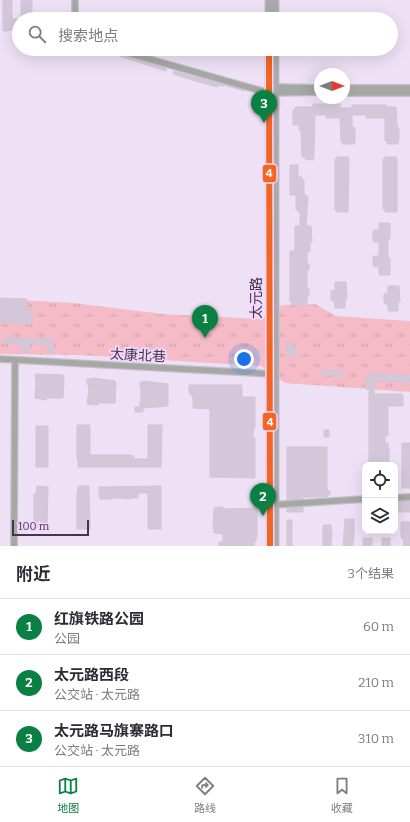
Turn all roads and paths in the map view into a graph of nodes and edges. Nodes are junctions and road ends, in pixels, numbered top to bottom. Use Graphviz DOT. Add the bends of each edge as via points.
graph roads {
  1 [pos="74,0"];
  2 [pos="269,0"];
  3 [pos="275,0"];
  4 [pos="75,12"];
  5 [pos="269,12"];
  6 [pos="275,12"];
  7 [pos="141,56"];
  8 [pos="270,56"];
  9 [pos="274,56"];
  10 [pos="314,88"];
  11 [pos="350,88"];
  12 [pos="410,88"];
  13 [pos="272,90"];
  14 [pos="314,92"];
  15 [pos="350,92"];
  16 [pos="410,93"];
  17 [pos="0,359"];
  18 [pos="15,360"];
  19 [pos="272,374"];
  20 [pos="410,497"];
  21 [pos="398,498"];
  22 [pos="362,499"];
  23 [pos="272,505"];
  24 [pos="14,546"];
  25 [pos="270,546"];
  26 [pos="275,546"];
  1 -- 4 [label="street"];
  2 -- 5 [label="main road"];
  3 -- 6 [label="main road"];
  7 -- 13 [label="street"];
  8 -- 13 [label="main road, 太元路"];
  9 -- 13 [label="main road, 太元路"];
  10 -- 13 [label="street"];
  11 -- 12 [label="street"];
  13 -- 14 [label="street"];
  13 -- 19 [label="main road, 太元路"];
  15 -- 16 [label="street"];
  17 -- 18 [label="street, 太康北巷"];
  18 -- 19 [label="street, 太康北巷"];
  18 -- 24 [label="street"];
  19 -- 23 [label="main road, 太元路"];
  20 -- 21 [label="street"];
  22 -- 23 [label="street"];
  23 -- 25 [label="main road, 太元路"];
  23 -- 26 [label="main road, 太元路"];
}
